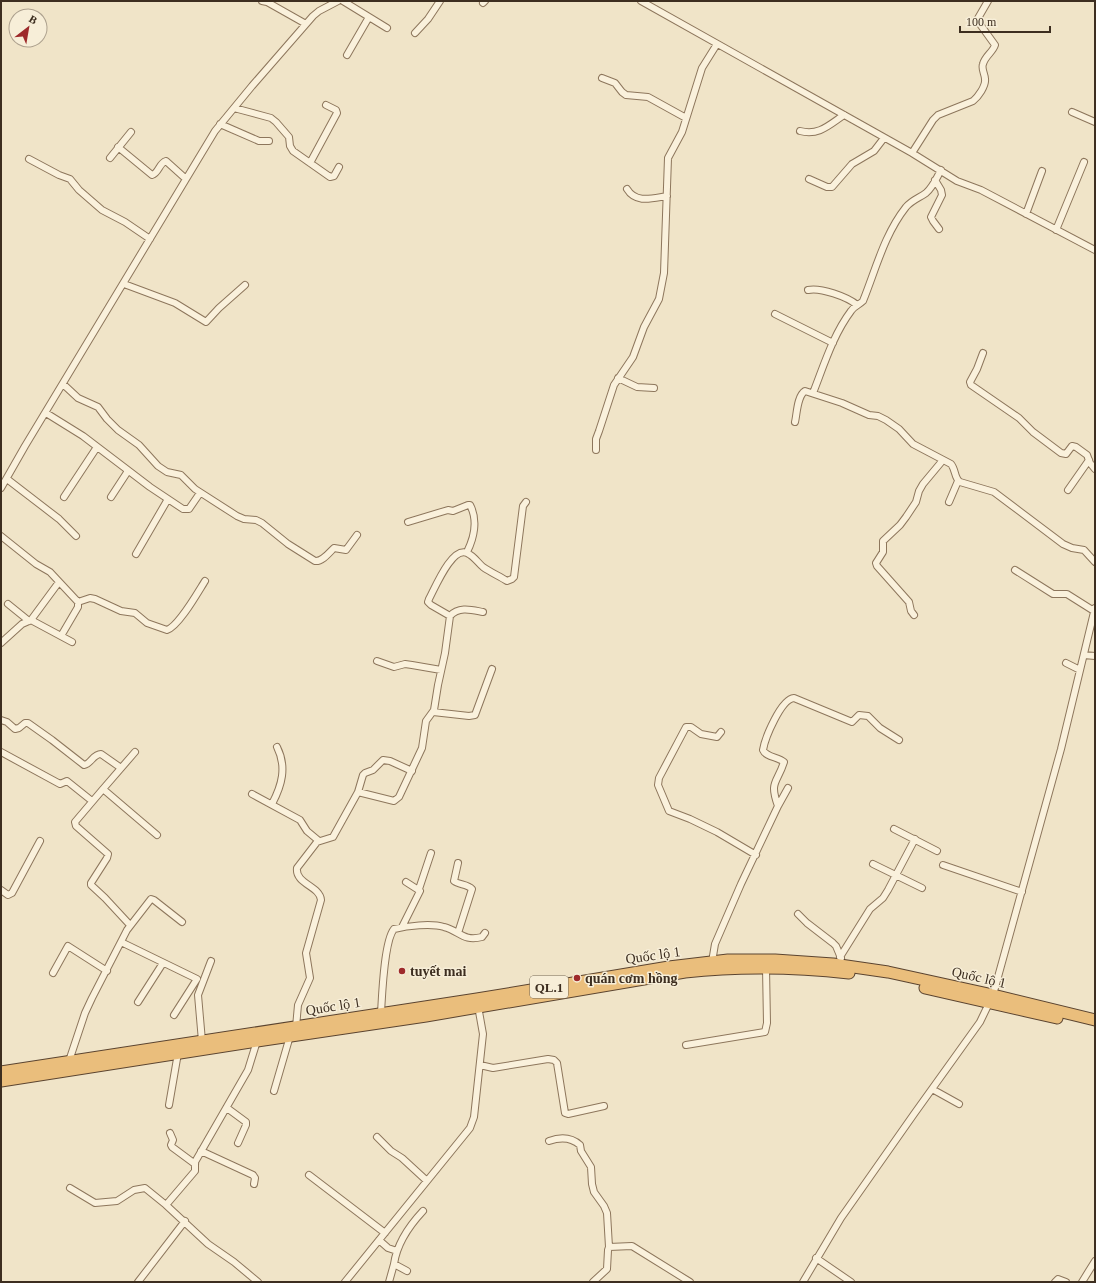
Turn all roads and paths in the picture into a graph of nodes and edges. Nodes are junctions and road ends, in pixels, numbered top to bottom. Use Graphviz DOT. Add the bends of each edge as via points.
graph roads {
  1 [pos="262,1"];
  2 [pos="338,1"];
  3 [pos="343,1"];
  4 [pos="440,1"];
  5 [pos="641,1"];
  6 [pos="988,1"];
  7 [pos="369,17"];
  8 [pos="306,24"];
  9 [pos="387,28"];
  10 [pos="415,34"];
  11 [pos="720,45"];
  12 [pos="347,55"];
  13 [pos="602,78"];
  14 [pos="326,105"];
  15 [pos="234,108"];
  16 [pos="1072,112"];
  17 [pos="844,115"];
  18 [pos="686,118"];
  19 [pos="1095,122"];
  20 [pos="220,124"];
  21 [pos="800,131"];
  22 [pos="131,132"];
  23 [pos="884,138"];
  24 [pos="269,141"];
  25 [pos="118,147"];
  26 [pos="912,153"];
  27 [pos="110,158"];
  28 [pos="29,160"];
  29 [pos="1084,162"];
  30 [pos="310,163"];
  31 [pos="339,168"];
  32 [pos="941,170"];
  33 [pos="1042,171"];
  34 [pos="186,179"];
  35 [pos="809,179"];
  36 [pos="935,180"];
  37 [pos="627,189"];
  38 [pos="667,196"];
  39 [pos="1026,214"];
  40 [pos="939,229"];
  41 [pos="1056,230"];
  42 [pos="150,239"];
  43 [pos="1095,250"];
  44 [pos="124,284"];
  45 [pos="245,285"];
  46 [pos="808,290"];
  47 [pos="857,305"];
  48 [pos="775,314"];
  49 [pos="834,343"];
  50 [pos="983,353"];
  51 [pos="622,380"];
  52 [pos="63,384"];
  53 [pos="654,388"];
  54 [pos="813,393"];
  55 [pos="46,413"];
  56 [pos="795,422"];
  57 [pos="97,447"];
  58 [pos="596,450"];
  59 [pos="943,460"];
  60 [pos="1089,460"];
  61 [pos="1095,469"];
  62 [pos="128,471"];
  63 [pos="7,479"];
  64 [pos="958,481"];
  65 [pos="1,488"];
  66 [pos="1068,490"];
  67 [pos="200,493"];
  68 [pos="64,497"];
  69 [pos="111,497"];
  70 [pos="168,499"];
  71 [pos="526,502"];
  72 [pos="950,502"];
  73 [pos="408,522"];
  74 [pos="356,535"];
  75 [pos="1,536"];
  76 [pos="76,536"];
  77 [pos="466,552"];
  78 [pos="136,554"];
  79 [pos="1095,562"];
  80 [pos="1014,570"];
  81 [pos="205,581"];
  82 [pos="59,582"];
  83 [pos="78,602"];
  84 [pos="8,604"];
  85 [pos="1095,610"];
  86 [pos="483,612"];
  87 [pos="914,615"];
  88 [pos="450,616"];
  89 [pos="30,620"];
  90 [pos="61,636"];
  91 [pos="72,642"];
  92 [pos="1,643"];
  93 [pos="1084,655"];
  94 [pos="1095,656"];
  95 [pos="377,661"];
  96 [pos="1066,663"];
  97 [pos="492,669"];
  98 [pos="441,670"];
  99 [pos="1080,670"];
  100 [pos="433,712"];
  101 [pos="1,720"];
  102 [pos="721,732"];
  103 [pos="899,740"];
  104 [pos="277,747"];
  105 [pos="1,752"];
  106 [pos="136,752"];
  107 [pos="120,768"];
  108 [pos="412,771"];
  109 [pos="788,788"];
  110 [pos="103,789"];
  111 [pos="358,792"];
  112 [pos="252,794"];
  113 [pos="92,801"];
  114 [pos="272,804"];
  115 [pos="778,806"];
  116 [pos="894,829"];
  117 [pos="157,835"];
  118 [pos="915,839"];
  119 [pos="40,841"];
  120 [pos="319,841"];
  121 [pos="937,851"];
  122 [pos="431,853"];
  123 [pos="756,855"];
  124 [pos="458,863"];
  125 [pos="873,864"];
  126 [pos="943,866"];
  127 [pos="896,875"];
  128 [pos="406,882"];
  129 [pos="922,888"];
  130 [pos="419,889"];
  131 [pos="1,890"];
  132 [pos="1022,892"];
  133 [pos="798,914"];
  134 [pos="182,922"];
  135 [pos="130,926"];
  136 [pos="402,927"];
  137 [pos="458,933"];
  138 [pos="485,933"];
  139 [pos="121,942"];
  140 [pos="211,961"];
  141 [pos="841,961"];
  142 [pos="712,962"];
  143 [pos="163,963"];
  144 [pos="766,968"];
  145 [pos="107,971"];
  146 [pos="53,973"];
  147 [pos="991,998"];
  148 [pos="138,1002"];
  149 [pos="477,1003"];
  150 [pos="381,1013"];
  151 [pos="174,1015"];
  152 [pos="1095,1020"];
  153 [pos="1095,1026"];
  154 [pos="293,1031"];
  155 [pos="202,1041"];
  156 [pos="257,1041"];
  157 [pos="686,1045"];
  158 [pos="178,1053"];
  159 [pos="69,1061"];
  160 [pos="480,1065"];
  161 [pos="1,1072"];
  162 [pos="1,1081"];
  163 [pos="932,1088"];
  164 [pos="274,1090"];
  165 [pos="169,1104"];
  166 [pos="959,1104"];
  167 [pos="604,1106"];
  168 [pos="227,1108"];
  169 [pos="170,1133"];
  170 [pos="377,1137"];
  171 [pos="549,1141"];
  172 [pos="238,1143"];
  173 [pos="201,1151"];
  174 [pos="195,1164"];
  175 [pos="310,1176"];
  176 [pos="427,1181"];
  177 [pos="254,1184"];
  178 [pos="70,1188"];
  179 [pos="166,1205"];
  180 [pos="423,1211"];
  181 [pos="185,1221"];
  182 [pos="384,1233"];
  183 [pos="378,1240"];
  184 [pos="609,1247"];
  185 [pos="397,1251"];
  186 [pos="816,1258"];
  187 [pos="1095,1261"];
  188 [pos="394,1264"];
  189 [pos="407,1271"];
  190 [pos="138,1282"];
  191 [pos="258,1282"];
  192 [pos="345,1282"];
  193 [pos="389,1282"];
  194 [pos="593,1282"];
  195 [pos="690,1282"];
  196 [pos="803,1282"];
  197 [pos="851,1282"];
  198 [pos="1055,1282"];
  199 [pos="1066,1282"];
  200 [pos="1082,1282"];
  1 -- 8 [label="street"];
  2 -- 8 [label="street" via="319,11"];
  3 -- 7 [label="street"];
  4 -- 10 [label="street"];
  5 -- 11 [label="street"];
  6 -- 26 [label="street" via="977,20 995,45 983,64 984,84 976,99 938,115"];
  7 -- 9 [label="street"];
  7 -- 12 [label="street"];
  8 -- 15 [label="street"];
  11 -- 17 [label="street"];
  11 -- 18 [label="street" via="702,68"];
  13 -- 18 [label="street" via="615,83 626,95 648,97"];
  14 -- 30 [label="street" via="336,110 336,114"];
  15 -- 20 [label="street"];
  15 -- 30 [label="street" via="273,120 289,137 291,148"];
  16 -- 19 [label="street"];
  17 -- 21 [label="street" via="816,132"];
  17 -- 23 [label="street"];
  18 -- 38 [label="street" via="682,132 668,158"];
  20 -- 24 [label="street" via="259,141"];
  20 -- 34 [label="street"];
  22 -- 25 [label="street"];
  23 -- 26 [label="street"];
  23 -- 35 [label="street" via="874,151 852,164 832,187"];
  25 -- 27 [label="street"];
  25 -- 34 [label="street" via="152,175 166,161"];
  26 -- 32 [label="street"];
  28 -- 42 [label="street" via="70,179 102,210"];
  29 -- 41 [label="street"];
  30 -- 31 [label="street" via="332,177"];
  32 -- 36 [label="street"];
  32 -- 39 [label="street"];
  33 -- 39 [label="street"];
  34 -- 42 [label="street"];
  36 -- 40 [label="street" via="942,195 931,217"];
  36 -- 47 [label="street" via="927,192 910,203 894,226 880,251 863,301"];
  37 -- 38 [label="street" via="639,199"];
  38 -- 51 [label="street" via="661,290"];
  39 -- 41 [label="street"];
  41 -- 43 [label="street"];
  42 -- 44 [label="street"];
  44 -- 45 [label="street" via="174,303 206,322"];
  44 -- 52 [label="street"];
  46 -- 47 [label="street" via="823,291 848,299"];
  47 -- 49 [label="street" via="841,325"];
  48 -- 49 [label="street"];
  49 -- 54 [label="street"];
  50 -- 60 [label="street" via="970,382 971,386 1019,418 1061,453 1066,454 1074,446 1085,453"];
  51 -- 53 [label="street" via="637,386"];
  51 -- 58 [label="street" via="614,385 596,439"];
  52 -- 55 [label="street"];
  52 -- 67 [label="street" via="78,398 98,407 118,430 139,444 158,466 167,472 181,475"];
  54 -- 56 [label="street" via="805,391 801,394"];
  54 -- 59 [label="street" via="886,420 913,444"];
  55 -- 57 [label="street"];
  55 -- 63 [label="street"];
  57 -- 62 [label="street"];
  57 -- 68 [label="street"];
  59 -- 64 [label="street" via="953,466"];
  59 -- 87 [label="street" via="922,484 916,502 906,517 883,541 883,552 876,562 909,602"];
  60 -- 61 [label="street"];
  60 -- 66 [label="street"];
  62 -- 69 [label="street"];
  62 -- 70 [label="street"];
  63 -- 65 [label="street"];
  63 -- 76 [label="street" via="59,519"];
  64 -- 72 [label="street"];
  64 -- 79 [label="street" via="994,492 1063,544 1084,550"];
  67 -- 70 [label="street" via="186,510"];
  67 -- 74 [label="street" via="244,519 262,522 288,544 317,562 334,548 346,550"];
  70 -- 78 [label="street"];
  71 -- 77 [label="street" via="523,506 512,579 507,581 483,567"];
  73 -- 77 [label="street" via="470,505 474,530"];
  75 -- 82 [label="street" via="50,572"];
  77 -- 88 [label="street" via="452,558 428,602"];
  80 -- 85 [label="street" via="1053,594 1067,594"];
  81 -- 83 [label="street" via="184,614 167,630 147,623 135,613 120,611 94,599"];
  82 -- 83 [label="street"];
  82 -- 89 [label="street"];
  83 -- 90 [label="street" via="78,607"];
  84 -- 89 [label="street"];
  85 -- 93 [label="street"];
  86 -- 88 [label="street" via="460,609"];
  88 -- 98 [label="street"];
  89 -- 90 [label="street"];
  89 -- 92 [label="street"];
  90 -- 91 [label="street"];
  93 -- 94 [label="street"];
  93 -- 99 [label="street"];
  95 -- 98 [label="street" via="394,668 412,664"];
  96 -- 99 [label="street"];
  97 -- 100 [label="street" via="475,715"];
  98 -- 100 [label="street"];
  99 -- 132 [label="street"];
  100 -- 108 [label="street" via="426,721 422,748"];
  101 -- 107 [label="street" via="16,729 28,723 82,764 88,764 96,755 101,754"];
  102 -- 123 [label="street" via="717,737 701,734 686,727 658,778 658,784 669,811 717,832"];
  103 -- 115 [label="street" via="880,728 868,716 859,715 852,722 792,697 778,713 763,750 765,754 784,762 773,787"];
  104 -- 114 [label="street" via="282,757 282,774 280,787"];
  105 -- 113 [label="street" via="60,784 68,782"];
  106 -- 107 [label="street"];
  107 -- 110 [label="street"];
  108 -- 111 [label="street" via="396,800"];
  108 -- 111 [label="street" via="384,760 363,775"];
  109 -- 115 [label="street"];
  110 -- 113 [label="street"];
  110 -- 117 [label="street"];
  111 -- 120 [label="street" via="334,836"];
  112 -- 114 [label="street"];
  113 -- 135 [label="street" via="75,824 108,854 91,886"];
  114 -- 120 [label="street" via="300,820 307,832"];
  115 -- 123 [label="street"];
  116 -- 118 [label="street"];
  118 -- 121 [label="street"];
  118 -- 127 [label="street"];
  119 -- 131 [label="street" via="12,893 8,894"];
  120 -- 154 [label="street" via="297,870 302,880 320,894 321,900 306,953 310,978 298,1005"];
  122 -- 130 [label="street"];
  123 -- 142 [label="street" via="715,944"];
  124 -- 137 [label="street" via="454,881 472,889"];
  125 -- 127 [label="street"];
  126 -- 132 [label="street"];
  127 -- 129 [label="street"];
  127 -- 141 [label="street" via="885,895 870,909"];
  128 -- 130 [label="street"];
  130 -- 136 [label="street" via="417,900"];
  132 -- 147 [label="street"];
  133 -- 141 [label="street" via="836,946"];
  134 -- 135 [label="street" via="152,899"];
  135 -- 139 [label="street"];
  136 -- 137 [label="street" via="440,926"];
  136 -- 150 [label="street" via="394,929 391,934 382,986"];
  137 -- 138 [label="street" via="469,939 482,937"];
  139 -- 143 [label="street"];
  139 -- 145 [label="street"];
  140 -- 155 [label="street" via="198,995"];
  141 -- 142 [label="highway, Quốc lộ 1 / QL.1"];
  141 -- 147 [label="highway, Quốc lộ 1 / QL.1"];
  142 -- 149 [label="highway, Quốc lộ 1 / QL.1" via="661,968"];
  143 -- 148 [label="street"];
  143 -- 151 [label="street" via="196,979"];
  144 -- 147 [label="highway, Quốc lộ 1 / QL.1" via="856,974"];
  144 -- 149 [label="highway, Quốc lộ 1 / QL.1" via="685,972"];
  144 -- 157 [label="street" via="765,1032"];
  145 -- 146 [label="street" via="68,946"];
  145 -- 159 [label="street" via="84,1013"];
  147 -- 152 [label="highway, Quốc lộ 1 / QL.1"];
  147 -- 153 [label="highway, Quốc lộ 1 / QL.1"];
  147 -- 163 [label="street" via="980,1022"];
  149 -- 150 [label="highway, Quốc lộ 1 / QL.1"];
  149 -- 154 [label="highway, Quốc lộ 1 / QL.1"];
  149 -- 160 [label="street" via="483,1034"];
  150 -- 154 [label="highway, Quốc lộ 1 / QL.1"];
  154 -- 155 [label="highway, Quốc lộ 1 / QL.1"];
  154 -- 156 [label="highway, Quốc lộ 1 / QL.1"];
  154 -- 164 [label="street"];
  155 -- 159 [label="highway, Quốc lộ 1 / QL.1"];
  156 -- 158 [label="highway, Quốc lộ 1 / QL.1"];
  156 -- 168 [label="street" via="248,1070"];
  158 -- 162 [label="highway, Quốc lộ 1 / QL.1"];
  158 -- 165 [label="street"];
  159 -- 161 [label="highway, Quốc lộ 1 / QL.1"];
  160 -- 167 [label="street" via="493,1068 554,1060 557,1063 565,1113"];
  160 -- 176 [label="street" via="472,1124"];
  163 -- 166 [label="street"];
  163 -- 186 [label="street"];
  168 -- 172 [label="street" via="246,1122"];
  168 -- 173 [label="street"];
  169 -- 174 [label="street" via="172,1147"];
  170 -- 176 [label="street"];
  171 -- 184 [label="street" via="559,1137 580,1145 591,1167 594,1192 607,1213"];
  173 -- 174 [label="street"];
  173 -- 177 [label="street" via="253,1175"];
  174 -- 179 [label="street" via="195,1171"];
  175 -- 182 [label="street"];
  176 -- 182 [label="street"];
  178 -- 179 [label="street" via="95,1203 117,1201 144,1187"];
  179 -- 181 [label="street"];
  180 -- 185 [label="street" via="406,1231"];
  181 -- 190 [label="street"];
  181 -- 191 [label="street" via="208,1244"];
  182 -- 183 [label="street"];
  183 -- 185 [label="street"];
  183 -- 192 [label="street"];
  184 -- 194 [label="street" via="606,1269"];
  184 -- 195 [label="street" via="632,1246"];
  185 -- 188 [label="street"];
  186 -- 196 [label="street"];
  186 -- 197 [label="street"];
  187 -- 200 [label="street"];
  188 -- 189 [label="street"];
  188 -- 193 [label="street"];
  198 -- 199 [label="street" via="1058,1279"];
}
